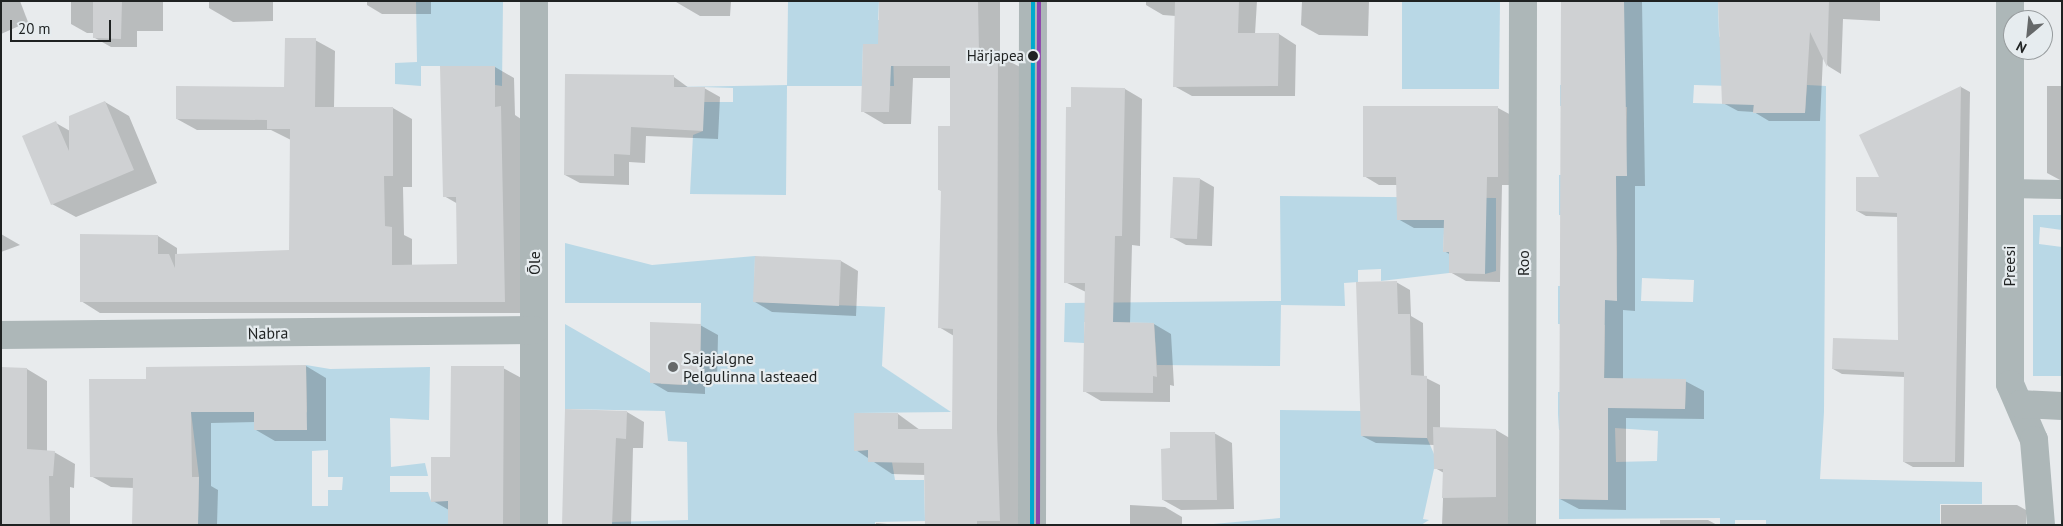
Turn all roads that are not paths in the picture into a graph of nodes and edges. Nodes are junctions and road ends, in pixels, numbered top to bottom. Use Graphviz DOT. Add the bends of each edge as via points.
graph roads {
  1 [pos="534,1"];
  2 [pos="1033,1"];
  3 [pos="1523,1"];
  4 [pos="2010,1"];
  5 [pos="2009,188"];
  6 [pos="2062,189"];
  7 [pos="534,330"];
  8 [pos="1,335"];
  9 [pos="2020,404"];
  10 [pos="2062,406"];
  11 [pos="534,525"];
  12 [pos="1032,525"];
  13 [pos="1522,525"];
  14 [pos="2041,525"];
  1 -- 7 [label="street, Õle"];
  2 -- 12 [label="street"];
  3 -- 13 [label="street, Roo"];
  4 -- 5 [label="street, Preesi"];
  5 -- 6 [label="lane"];
  5 -- 9 [label="street, Preesi" via="2010,384"];
  7 -- 8 [label="street, Nabra"];
  7 -- 11 [label="street, Õle"];
  9 -- 10 [label="street"];
  9 -- 14 [label="street, Preesi" via="2030,426 2038,458"];
}
